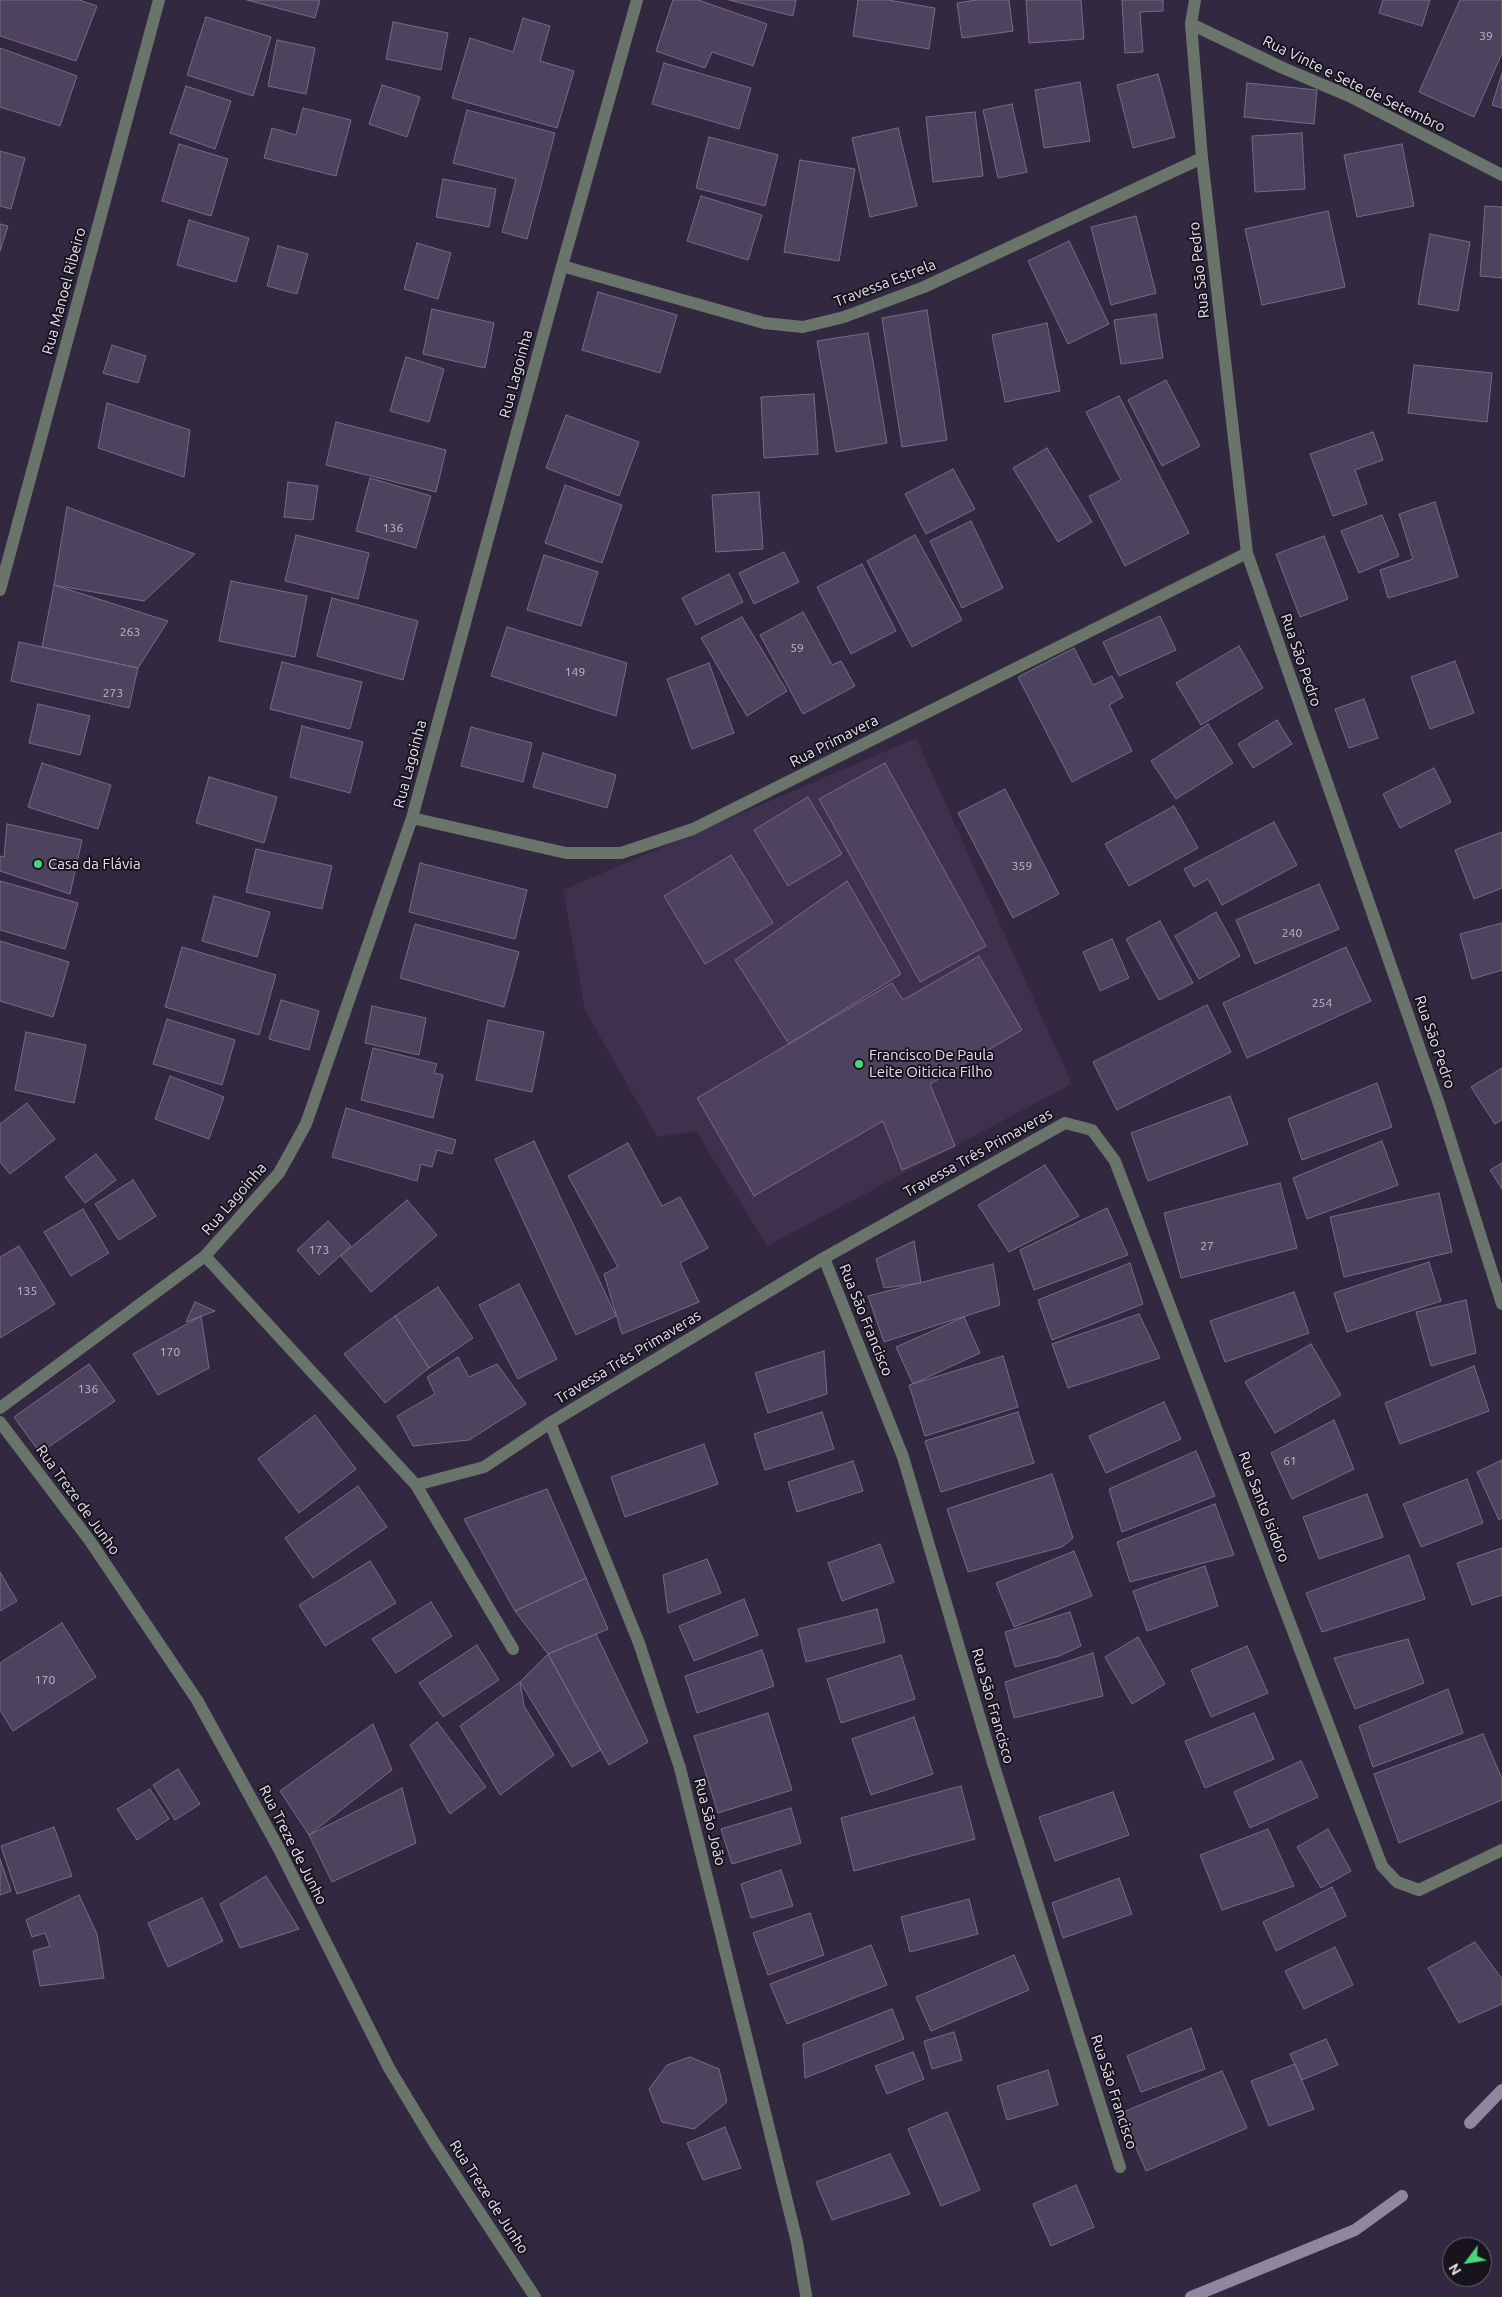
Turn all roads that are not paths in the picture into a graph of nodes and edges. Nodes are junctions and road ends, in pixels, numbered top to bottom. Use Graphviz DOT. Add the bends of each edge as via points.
graph roads {
  1 [pos="159,0"];
  2 [pos="637,0"];
  3 [pos="1194,0"];
  4 [pos="1191,24"];
  5 [pos="1202,158"];
  6 [pos="1502,175"];
  7 [pos="562,266"];
  8 [pos="1247,553"];
  9 [pos="0,590"];
  10 [pos="412,818"];
  11 [pos="1115,1161"];
  12 [pos="205,1256"];
  13 [pos="824,1258"];
  14 [pos="1502,1304"];
  15 [pos="0,1408"];
  16 [pos="0,1422"];
  17 [pos="550,1423"];
  18 [pos="416,1485"];
  19 [pos="513,1649"];
  20 [pos="1502,1850"];
  21 [pos="1120,2167"];
  22 [pos="806,2295"];
  23 [pos="535,2297"];
  1 -- 9 [label="street, Rua Manoel Ribeiro"];
  2 -- 7 [label="street, Rua Lagoinha"];
  3 -- 4 [label="street, Rua São Pedro"];
  4 -- 5 [label="street, Rua São Pedro"];
  4 -- 6 [label="street, Rua Vinte e Sete de Setembro" via="1349,96"];
  5 -- 7 [label="street, Travessa Estrela" via="924,287 844,317 803,327 764,323"];
  5 -- 8 [label="street, Rua São Pedro"];
  7 -- 10 [label="street, Rua Lagoinha"];
  8 -- 10 [label="street, Rua Primavera" via="693,829 621,852 566,853"];
  8 -- 14 [label="street, Rua São Pedro" via="1439,1104"];
  10 -- 12 [label="street, Rua Lagoinha" via="306,1124 279,1173"];
  11 -- 13 [label="street, Travessa Três Primaveras" via="1092,1130 1065,1123"];
  11 -- 20 [label="street, Rua Santo Isidoro" via="1382,1866 1397,1882 1419,1890"];
  12 -- 15 [label="street, Rua Lagoinha"];
  12 -- 18 [label="street"];
  13 -- 17 [label="street, Travessa Três Primaveras"];
  13 -- 21 [label="street, Rua São Francisco" via="903,1456 993,1763"];
  16 -- 23 [label="street, Rua Treze de Junho" via="90,1541 197,1700 279,1849 389,2068"];
  17 -- 18 [label="street, Travessa Três Primaveras" via="484,1467"];
  17 -- 22 [label="street, Rua São João" via="639,1643 680,1768 797,2242"];
  18 -- 19 [label="street"];
}
